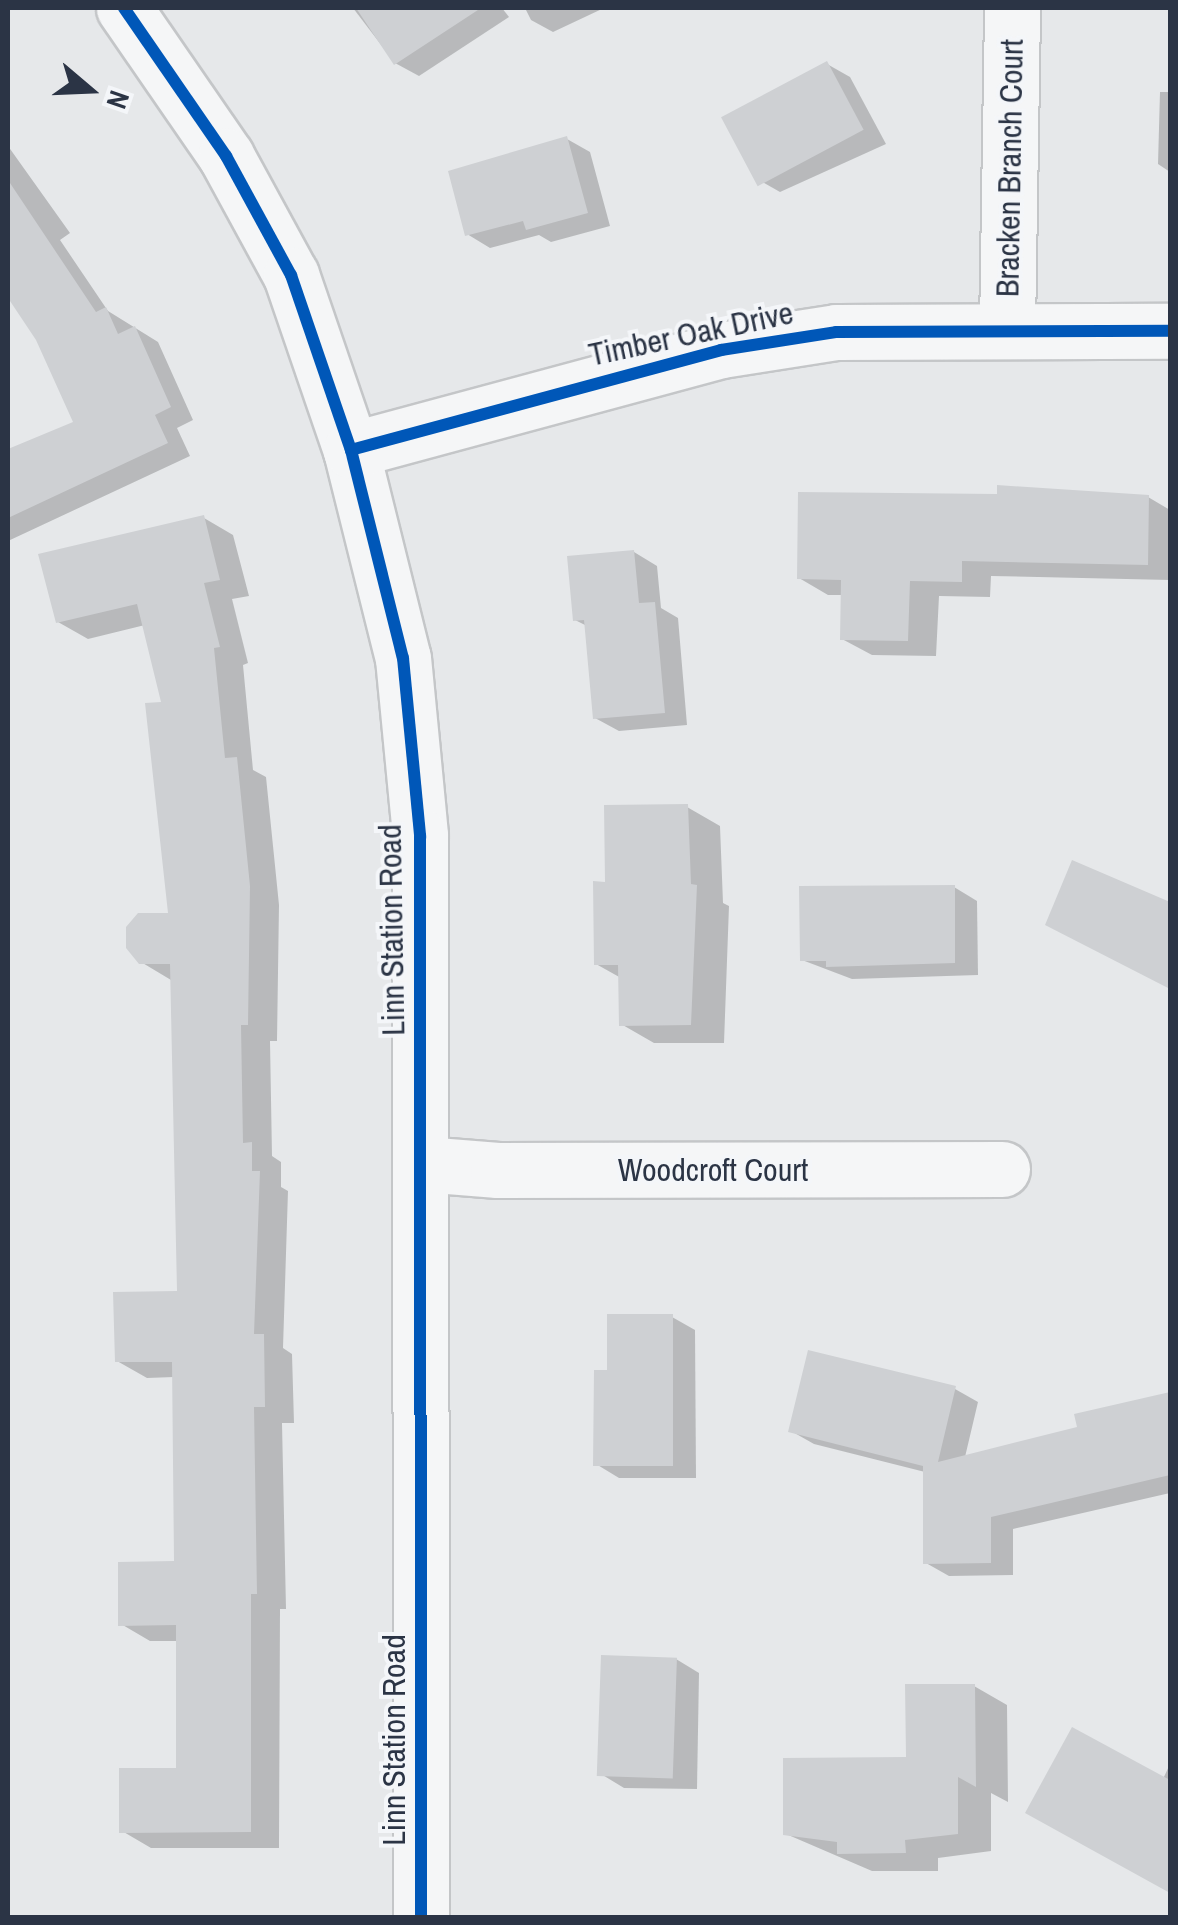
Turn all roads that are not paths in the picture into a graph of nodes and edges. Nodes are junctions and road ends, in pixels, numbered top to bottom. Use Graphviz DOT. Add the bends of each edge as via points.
graph roads {
  1 [pos="124,8"];
  2 [pos="1012,8"];
  3 [pos="1007,329"];
  4 [pos="1170,331"];
  5 [pos="352,450"];
  6 [pos="423,1164"];
  7 [pos="1002,1169"];
  8 [pos="421,1918"];
  1 -- 5 [label="street, Linn Station Road" via="226,156 291,274"];
  2 -- 3 [label="street, Bracken Branch Court"];
  3 -- 4 [label="street, Timber Oak Drive"];
  3 -- 5 [label="street, Timber Oak Drive" via="836,332 721,350"];
  5 -- 6 [label="street, Linn Station Road" via="405,678 420,836"];
  6 -- 7 [label="street, Woodcroft Court" via="498,1170"];
  6 -- 8 [label="street, Linn Station Road"];
}
